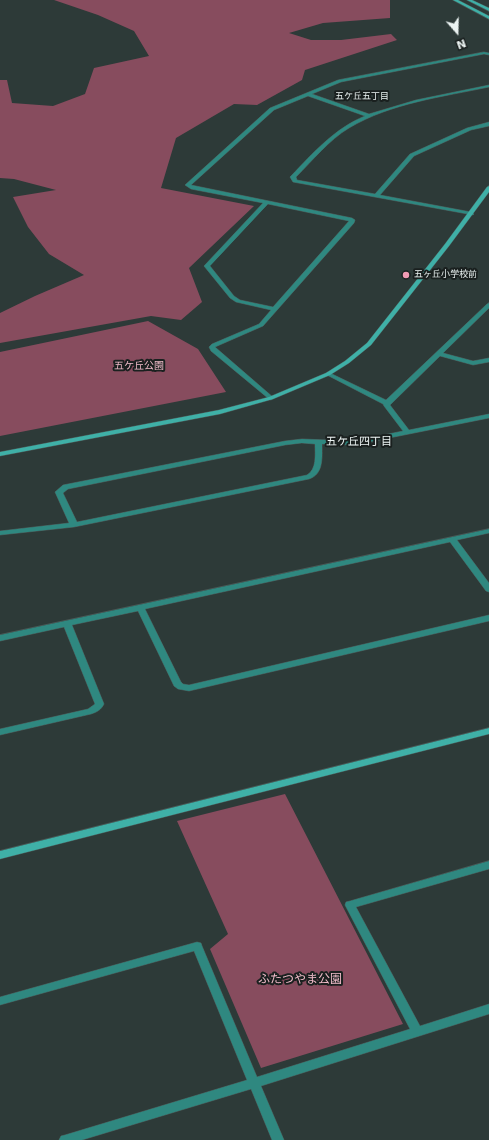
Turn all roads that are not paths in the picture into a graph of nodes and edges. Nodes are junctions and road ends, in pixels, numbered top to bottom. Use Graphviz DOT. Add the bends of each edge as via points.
graph roads {
  1 [pos="455,0"];
  2 [pos="469,0"];
  3 [pos="489,10"];
  4 [pos="489,18"];
  5 [pos="489,54"];
  6 [pos="489,86"];
  7 [pos="309,95"];
  8 [pos="370,116"];
  9 [pos="489,124"];
  10 [pos="489,188"];
  11 [pos="376,196"];
  12 [pos="267,202"];
  13 [pos="471,214"];
  14 [pos="489,305"];
  15 [pos="274,309"];
  16 [pos="439,354"];
  17 [pos="489,360"];
  18 [pos="328,374"];
  19 [pos="271,398"];
  20 [pos="387,403"];
  21 [pos="489,416"];
  22 [pos="407,432"];
  23 [pos="319,442"];
  24 [pos="0,454"];
  25 [pos="74,525"];
  26 [pos="489,531"];
  27 [pos="0,534"];
  28 [pos="452,539"];
  29 [pos="489,589"];
  30 [pos="140,607"];
  31 [pos="489,618"];
  32 [pos="67,623"];
  33 [pos="0,638"];
  34 [pos="489,730"];
  35 [pos="0,732"];
  36 [pos="0,855"];
  37 [pos="489,865"];
  38 [pos="0,1001"];
  39 [pos="489,1009"];
  40 [pos="417,1031"];
  41 [pos="254,1083"];
  42 [pos="65,1140"];
  43 [pos="278,1140"];
  1 -- 4 [label="street"];
  2 -- 3 [label="street"];
  5 -- 7 [label="street" via="345,80"];
  6 -- 8 [label="street" via="420,100"];
  7 -- 8 [label="street"];
  7 -- 12 [label="street" via="272,109 188,185"];
  8 -- 11 [label="street" via="338,133 293,179"];
  9 -- 11 [label="street" via="469,129 412,155"];
  10 -- 13 [label="street"];
  11 -- 13 [label="street"];
  12 -- 15 [label="street" via="207,266 238,301"];
  12 -- 15 [label="street" via="352,220"];
  13 -- 18 [label="street" via="369,344"];
  14 -- 16 [label="street"];
  15 -- 19 [label="street" via="261,325 212,347"];
  16 -- 17 [label="street" via="474,363"];
  16 -- 20 [label="street"];
  18 -- 19 [label="street"];
  18 -- 20 [label="street"];
  19 -- 24 [label="street" via="220,412"];
  20 -- 22 [label="street"];
  21 -- 22 [label="street"];
  22 -- 23 [label="street" via="354,443"];
  23 -- 25 [label="street" via="318,466 309,477"];
  23 -- 25 [label="street" via="285,443 66,487 59,492"];
  25 -- 27 [label="street"];
  26 -- 28 [label="street"];
  28 -- 29 [label="street"];
  28 -- 30 [label="street"];
  30 -- 31 [label="street" via="176,684 189,688"];
  30 -- 32 [label="street"];
  32 -- 33 [label="street"];
  32 -- 35 [label="street" via="100,704 91,711"];
  34 -- 36 [label="street"];
  37 -- 40 [label="street" via="350,905"];
  38 -- 41 [label="street" via="197,946"];
  39 -- 40 [label="street"];
  40 -- 41 [label="street"];
  41 -- 42 [label="street"];
  41 -- 43 [label="street"];
}
